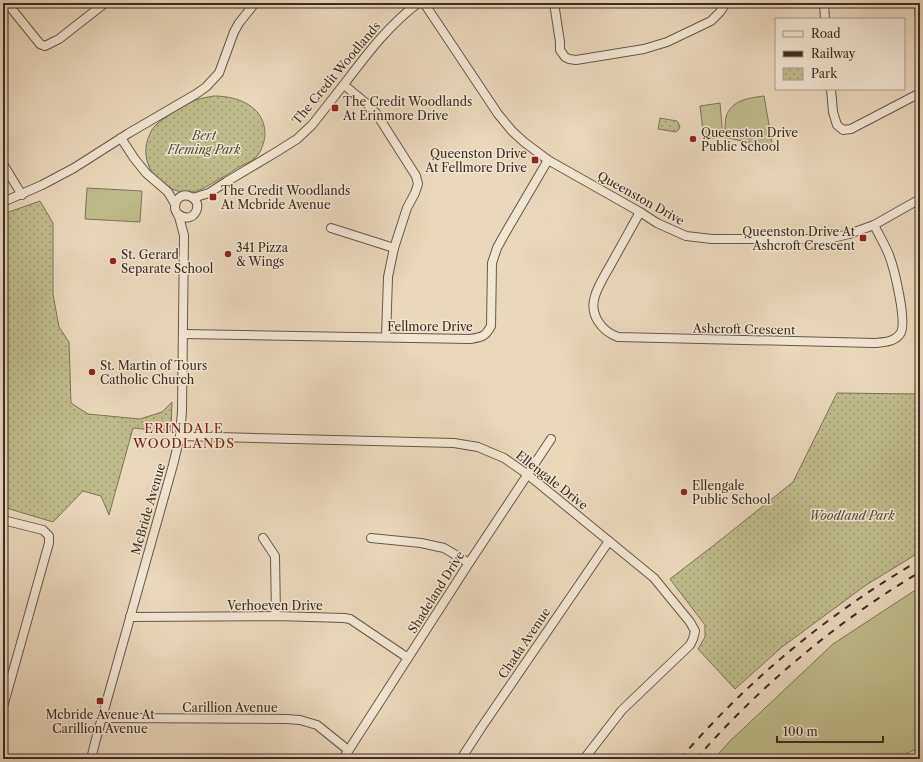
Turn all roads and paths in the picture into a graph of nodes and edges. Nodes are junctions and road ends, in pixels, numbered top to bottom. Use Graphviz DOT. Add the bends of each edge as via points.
graph roads {
  1 [pos="7,3"];
  2 [pos="105,3"];
  3 [pos="255,3"];
  4 [pos="418,3"];
  5 [pos="424,3"];
  6 [pos="554,3"];
  7 [pos="724,3"];
  8 [pos="824,3"];
  9 [pos="919,3"];
  10 [pos="825,18"];
  11 [pos="920,20"];
  12 [pos="344,85"];
  13 [pos="831,90"];
  14 [pos="920,93"];
  15 [pos="121,138"];
  16 [pos="548,160"];
  17 [pos="3,164"];
  18 [pos="168,192"];
  19 [pos="209,193"];
  20 [pos="22,194"];
  21 [pos="183,196"];
  22 [pos="193,198"];
  23 [pos="920,199"];
  24 [pos="3,202"];
  25 [pos="175,204"];
  26 [pos="197,208"];
  27 [pos="640,212"];
  28 [pos="178,214"];
  29 [pos="191,217"];
  30 [pos="874,225"];
  31 [pos="330,228"];
  32 [pos="184,235"];
  33 [pos="394,248"];
  34 [pos="183,334"];
  35 [pos="386,338"];
  36 [pos="180,436"];
  37 [pos="551,439"];
  38 [pos="527,474"];
  39 [pos="3,520"];
  40 [pos="264,538"];
  41 [pos="371,538"];
  42 [pos="609,541"];
  43 [pos="469,563"];
  44 [pos="276,616"];
  45 [pos="130,617"];
  46 [pos="408,658"];
  47 [pos="3,707"];
  48 [pos="102,718"];
  49 [pos="348,750"];
  50 [pos="91,759"];
  51 [pos="342,759"];
  52 [pos="461,759"];
  53 [pos="584,759"];
  1 -- 2 [label="street" via="40,44 45,46 60,39"];
  3 -- 15 [label="street" via="234,32 219,73 211,82 196,94"];
  4 -- 12 [label="street, The Credit Woodlands" via="390,28"];
  5 -- 16 [label="street, Queenston Drive" via="498,114 512,131"];
  6 -- 7 [label="street" via="560,50 569,59 576,60 644,50 667,42 711,21 720,12"];
  8 -- 10 [label="street"];
  9 -- 11 [label="street"];
  12 -- 19 [label="street, The Credit Woodlands" via="312,125 297,138"];
  12 -- 33 [label="street" via="376,113 416,176 418,184"];
  13 -- 14 [label="street" via="833,112 837,125 843,130 851,129"];
  15 -- 18 [label="street" via="146,173"];
  15 -- 20 [label="street" via="68,171"];
  16 -- 27 [label="street, Queenston Drive"];
  16 -- 35 [label="street, Fellmore Drive" via="497,248 492,263 491,326 488,332 482,338 470,339"];
  17 -- 20 [label="street"];
  18 -- 21 [label="street"];
  18 -- 25 [label="street"];
  19 -- 22 [label="street, The Credit Woodlands"];
  19 -- 26 [label="street, The Credit Woodlands"];
  20 -- 24 [label="street"];
  21 -- 22 [label="street"];
  21 -- 25 [label="street"];
  22 -- 26 [label="street"];
  23 -- 30 [label="street, Queenston Drive"];
  25 -- 28 [label="street"];
  26 -- 29 [label="street"];
  27 -- 30 [label="street, Queenston Drive" via="686,236 704,238 828,239"];
  27 -- 30 [label="street, Ashcroft Crescent" via="594,297 594,311 599,324 611,335 624,338 875,343 891,341 902,332 903,314 890,256"];
  28 -- 29 [label="street" via="184,218"];
  28 -- 32 [label="street, McBride Avenue"];
  29 -- 32 [label="street, McBride Avenue"];
  31 -- 33 [label="street"];
  32 -- 34 [label="street, McBride Avenue"];
  33 -- 35 [label="street" via="388,277"];
  34 -- 35 [label="street, Fellmore Drive"];
  34 -- 36 [label="street, McBride Avenue"];
  36 -- 38 [label="street, Ellengale Drive" via="454,443 478,448 504,458"];
  36 -- 45 [label="street, McBride Avenue"];
  37 -- 38 [label="street, Shadeland Drive"];
  38 -- 42 [label="street, Ellengale Drive"];
  38 -- 43 [label="street, Shadeland Drive"];
  39 -- 47 [label="street" via="43,530 49,536"];
  40 -- 44 [label="street" via="275,556"];
  41 -- 43 [label="street" via="444,548"];
  42 -- 52 [label="street, Chada Avenue"];
  42 -- 53 [label="street, Ellengale Drive" via="654,578 690,622 695,632 690,645 622,710"];
  43 -- 46 [label="street, Shadeland Drive"];
  44 -- 45 [label="street, Verhoeven Drive"];
  44 -- 46 [label="street, Verhoeven Drive" via="350,619"];
  45 -- 48 [label="street, McBride Avenue"];
  46 -- 49 [label="street, Shadeland Drive"];
  48 -- 49 [label="street, Carillion Avenue" via="300,720 316,725"];
  48 -- 50 [label="street, McBride Avenue"];
  49 -- 51 [label="street, Shadeland Drive"];
}
